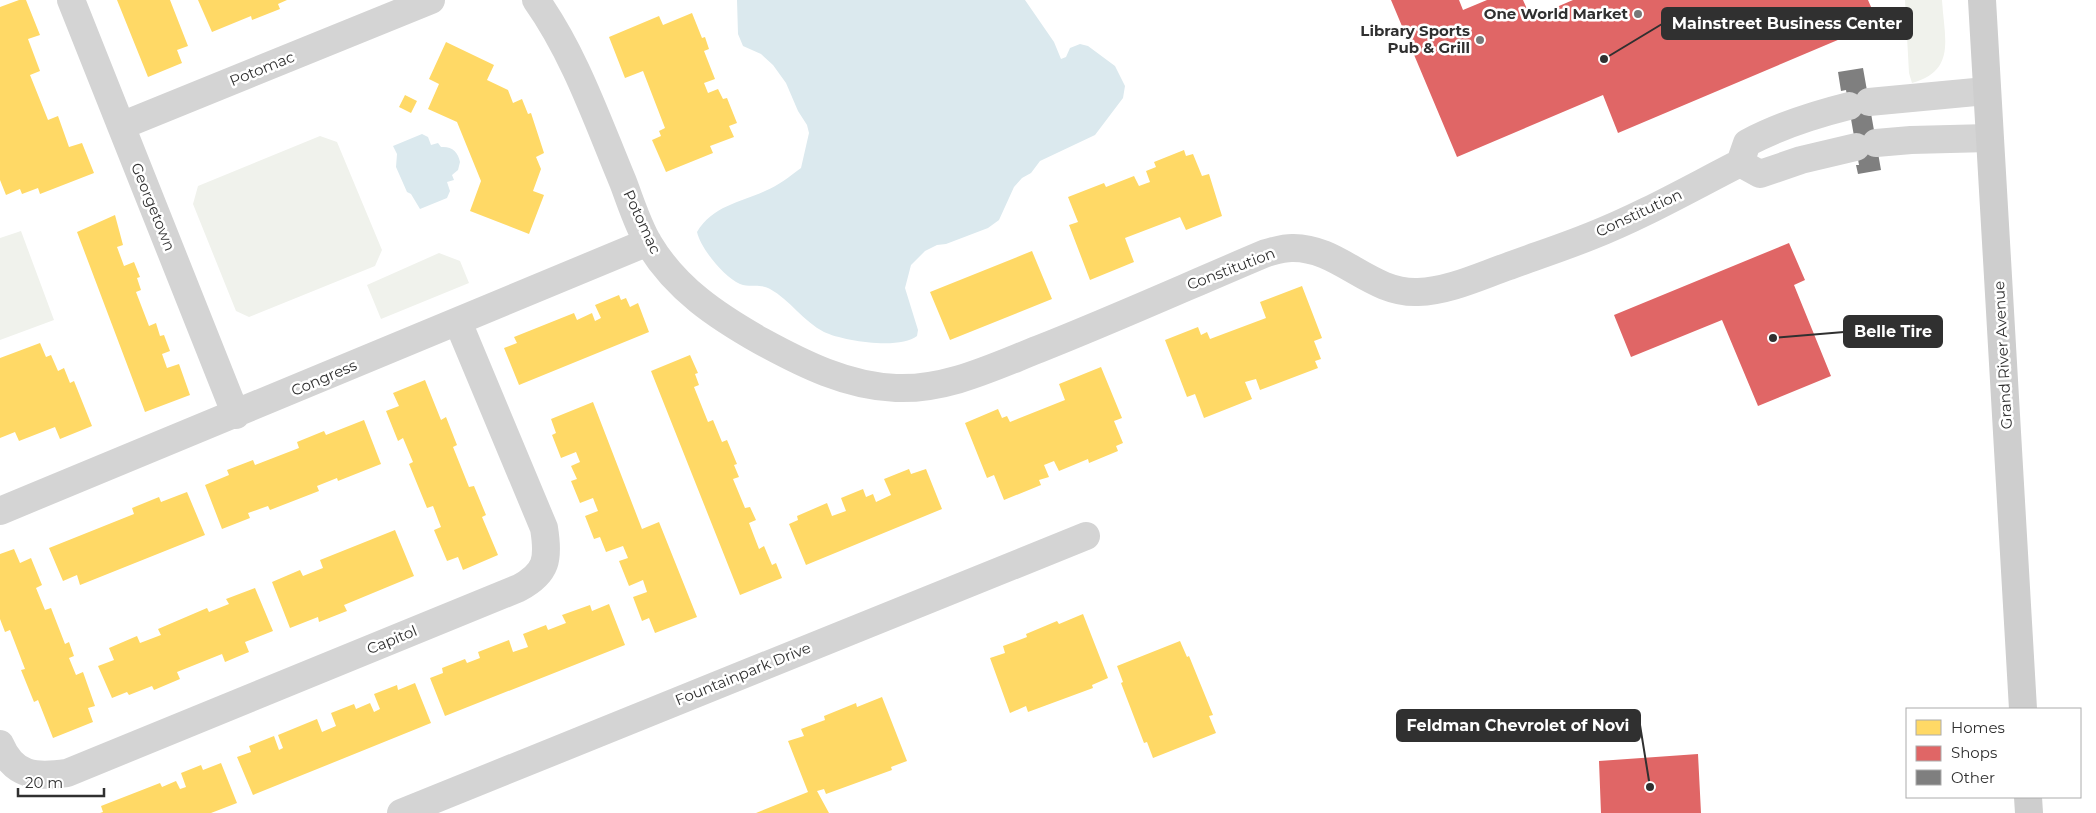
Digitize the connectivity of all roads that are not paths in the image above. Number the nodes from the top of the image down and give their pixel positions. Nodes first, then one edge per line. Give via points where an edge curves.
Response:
1 (71, 0) edge
2 (431, 0) edge
3 (536, 0) edge
4 (1982, 0) edge
5 (1986, 91) junction
6 (121, 126) junction
7 (1989, 138) junction
8 (1740, 163) junction
9 (648, 242) junction
10 (458, 322) junction
11 (916, 388) joint
12 (236, 415) junction
13 (0, 511) edge
14 (1086, 536) dead end
15 (2023, 708) edge
16 (0, 744) edge
17 (2028, 798) edge
18 (401, 813) edge
19 (2029, 813) edge

1 - 6 street, Georgetown
2 - 6 street, Potomac
3 - 9 street, Potomac via 572,62
4 - 5 main road, Grand River Avenue
5 - 7 main road, Grand River Avenue
5 - 8 street via 1859,104 1818,114 1769,131 1747,143
6 - 12 street, Georgetown
7 - 8 street via 1866,145 1801,160 1760,174
7 - 15 main road, Grand River Avenue
8 - 11 street, Constitution via 1592,236 1440,289 1396,290 1372,281 1326,254 1290,248 1266,253 960,380
9 - 10 street, Congress
9 - 11 street, Potomac via 679,284 706,308 784,354 825,373 864,384
10 - 12 street, Congress
10 - 16 street, Capitol via 544,528 547,548 536,579 67,773 42,777 27,774 4,754
12 - 13 street, Congress
14 - 18 street, Fountainpark Drive
17 - 19 main road

